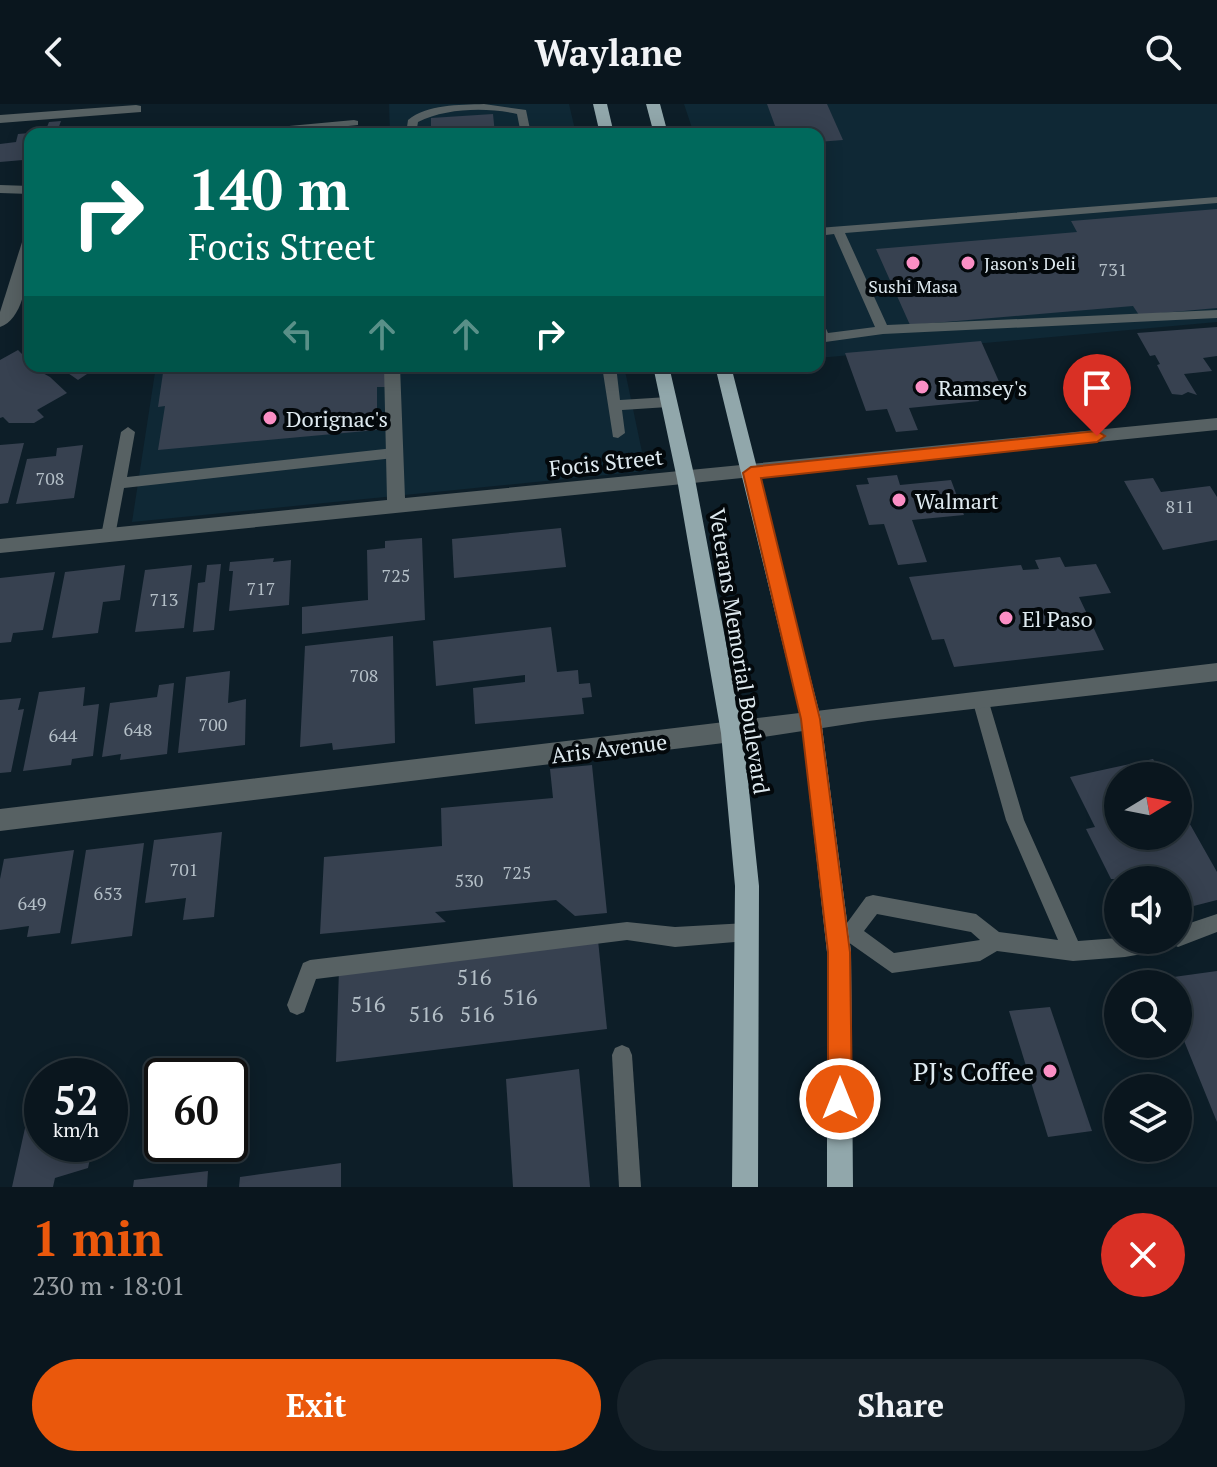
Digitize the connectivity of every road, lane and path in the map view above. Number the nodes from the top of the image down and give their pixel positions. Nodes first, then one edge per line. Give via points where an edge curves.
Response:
1 (600, 104) edge
2 (653, 104) edge
3 (136, 109) dead end
4 (0, 119) edge
5 (354, 123) dead end
6 (300, 128) edge
7 (412, 128) edge
8 (525, 128) edge
9 (605, 128) edge
10 (659, 128) edge
11 (0, 189) edge
12 (24, 190) edge
13 (1217, 200) edge
14 (838, 231) junction
15 (824, 232) edge
16 (24, 269) edge
17 (1217, 314) edge
18 (0, 322) edge
19 (883, 330) junction
20 (824, 339) edge
21 (392, 372) edge
22 (610, 372) edge
23 (662, 372) edge
24 (725, 372) edge
25 (668, 402) junction
26 (616, 405) junction
27 (1217, 424) edge
28 (128, 432) dead end
29 (618, 433) dead end
30 (394, 453) junction
31 (751, 473) junction
32 (686, 479) junction
33 (118, 483) junction
34 (396, 508) junction
35 (108, 536) junction
36 (0, 546) edge
37 (1217, 672) edge
38 (980, 699) junction
39 (811, 719) junction
40 (732, 733) junction
41 (0, 820) edge
42 (1217, 923) edge
43 (747, 932) junction
44 (1192, 932) edge
45 (844, 933) junction
46 (995, 941) junction
47 (1104, 949) edge
48 (1073, 951) junction
49 (297, 1005) dead end
50 (622, 1055) dead end
51 (630, 1187) edge
52 (745, 1187) edge
53 (840, 1187) edge

1 - 9 main road
2 - 10 main road
3 - 4 street
5 - 6 lane
7 - 8 lane via 413,120 427,111 505,105 522,112
11 - 12 street
13 - 14 lane
14 - 15 lane
14 - 19 lane
16 - 18 street via 10,311
17 - 19 lane
19 - 20 lane
21 - 30 street
22 - 26 lane
23 - 25 main road, Veterans Memorial Boulevard
24 - 31 main road, Veterans Memorial Boulevard
25 - 26 lane
25 - 32 main road, Veterans Memorial Boulevard
26 - 29 lane
27 - 31 street, Focis Street
28 - 33 lane
30 - 33 lane
30 - 34 street
31 - 32 street, Focis Street
31 - 39 main road, Veterans Memorial Boulevard
32 - 34 street, Focis Street
32 - 40 main road, Veterans Memorial Boulevard
33 - 35 lane
34 - 35 street, Focis Street
35 - 36 street, Focis Street
37 - 38 street, Aris Avenue
38 - 39 street, Aris Avenue
38 - 48 lane via 1015,820
39 - 40 street, Aris Avenue
39 - 45 main road, Veterans Memorial Boulevard
40 - 41 street, Aris Avenue
40 - 43 main road, Veterans Memorial Boulevard
42 - 44 lane
43 - 49 lane via 675,937 627,931 310,970
43 - 52 main road, Veterans Memorial Boulevard
45 - 46 lane via 892,963 980,951
45 - 46 lane via 873,904 976,923
45 - 53 main road, Veterans Memorial Boulevard
46 - 48 lane
47 - 48 lane
50 - 51 lane

